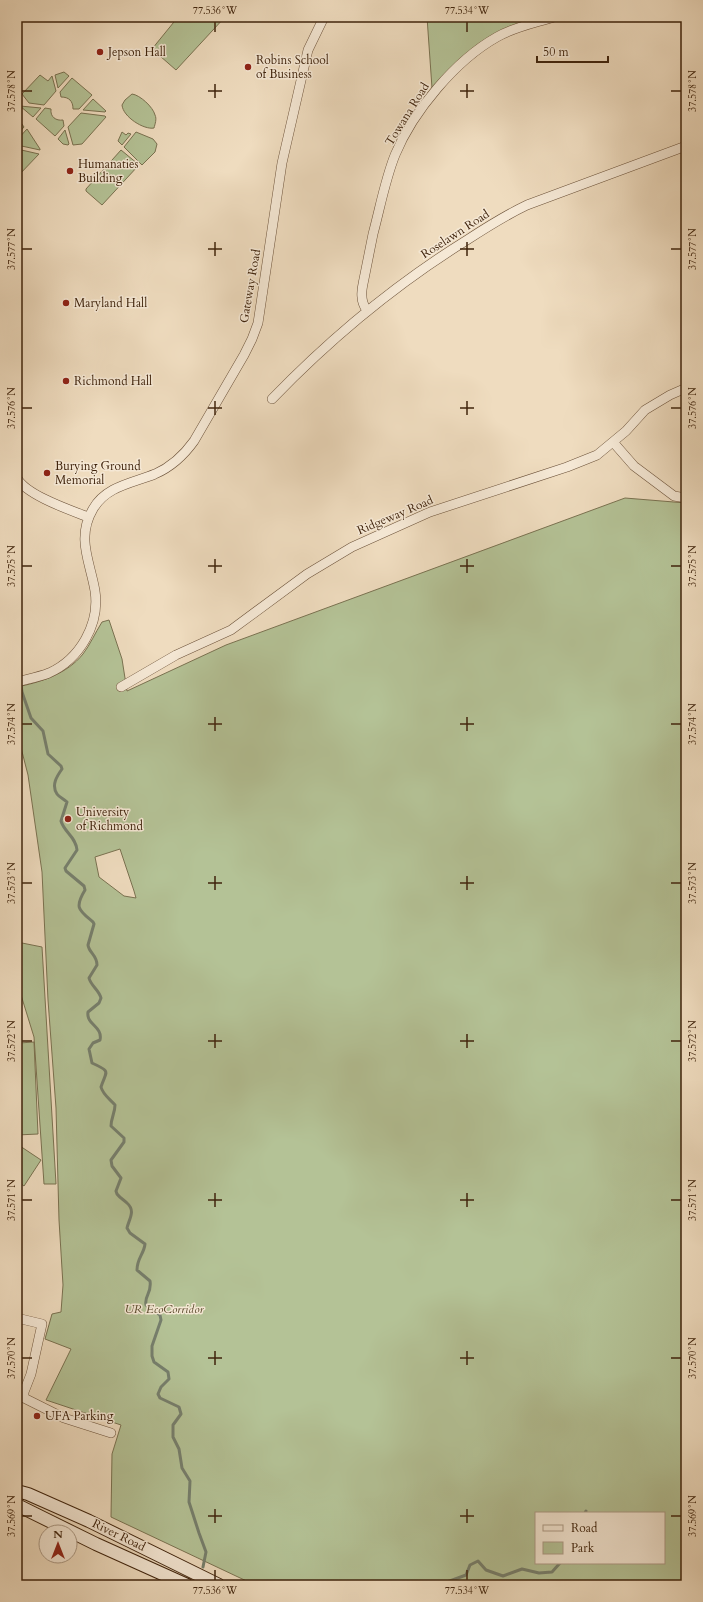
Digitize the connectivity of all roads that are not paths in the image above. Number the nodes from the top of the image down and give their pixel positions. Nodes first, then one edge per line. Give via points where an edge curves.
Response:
1 (324, 17) edge
2 (554, 17) edge
3 (686, 146) edge
4 (367, 311) junction
5 (686, 388) edge
6 (272, 399) dead end
7 (613, 442) junction
8 (17, 478) edge
9 (686, 498) edge
10 (88, 517) junction
11 (17, 682) edge
12 (121, 686) dead end
13 (17, 1318) edge
14 (110, 1433) dead end
15 (17, 1491) edge
16 (17, 1505) edge
17 (90, 1521) junction
18 (96, 1544) junction
19 (188, 1585) edge
20 (219, 1585) edge

1 - 10 street, Gateway Road via 308,50 288,133 261,309 252,339 187,450 164,469 108,492 97,502
2 - 4 street, Towana Road via 514,29 480,48 447,77 421,110 401,142 382,198 361,294
3 - 4 street, Roselawn Road via 505,215 440,256
4 - 6 street, Roselawn Road
5 - 7 street, Ridgeway Road via 645,410
7 - 9 street via 634,466 674,496
7 - 12 street, Ridgeway Road via 597,455 430,512 352,547 307,574 231,630 176,655
8 - 10 street via 30,492
10 - 11 street via 84,542 95,601 90,629 72,657 49,673
13 - 14 street via 42,1324 32,1374 24,1398 64,1418
15 - 17 main road, River Road
16 - 18 main road, River Road
17 - 18 main road via 98,1534
17 - 20 main road, River Road
18 - 19 main road, River Road

